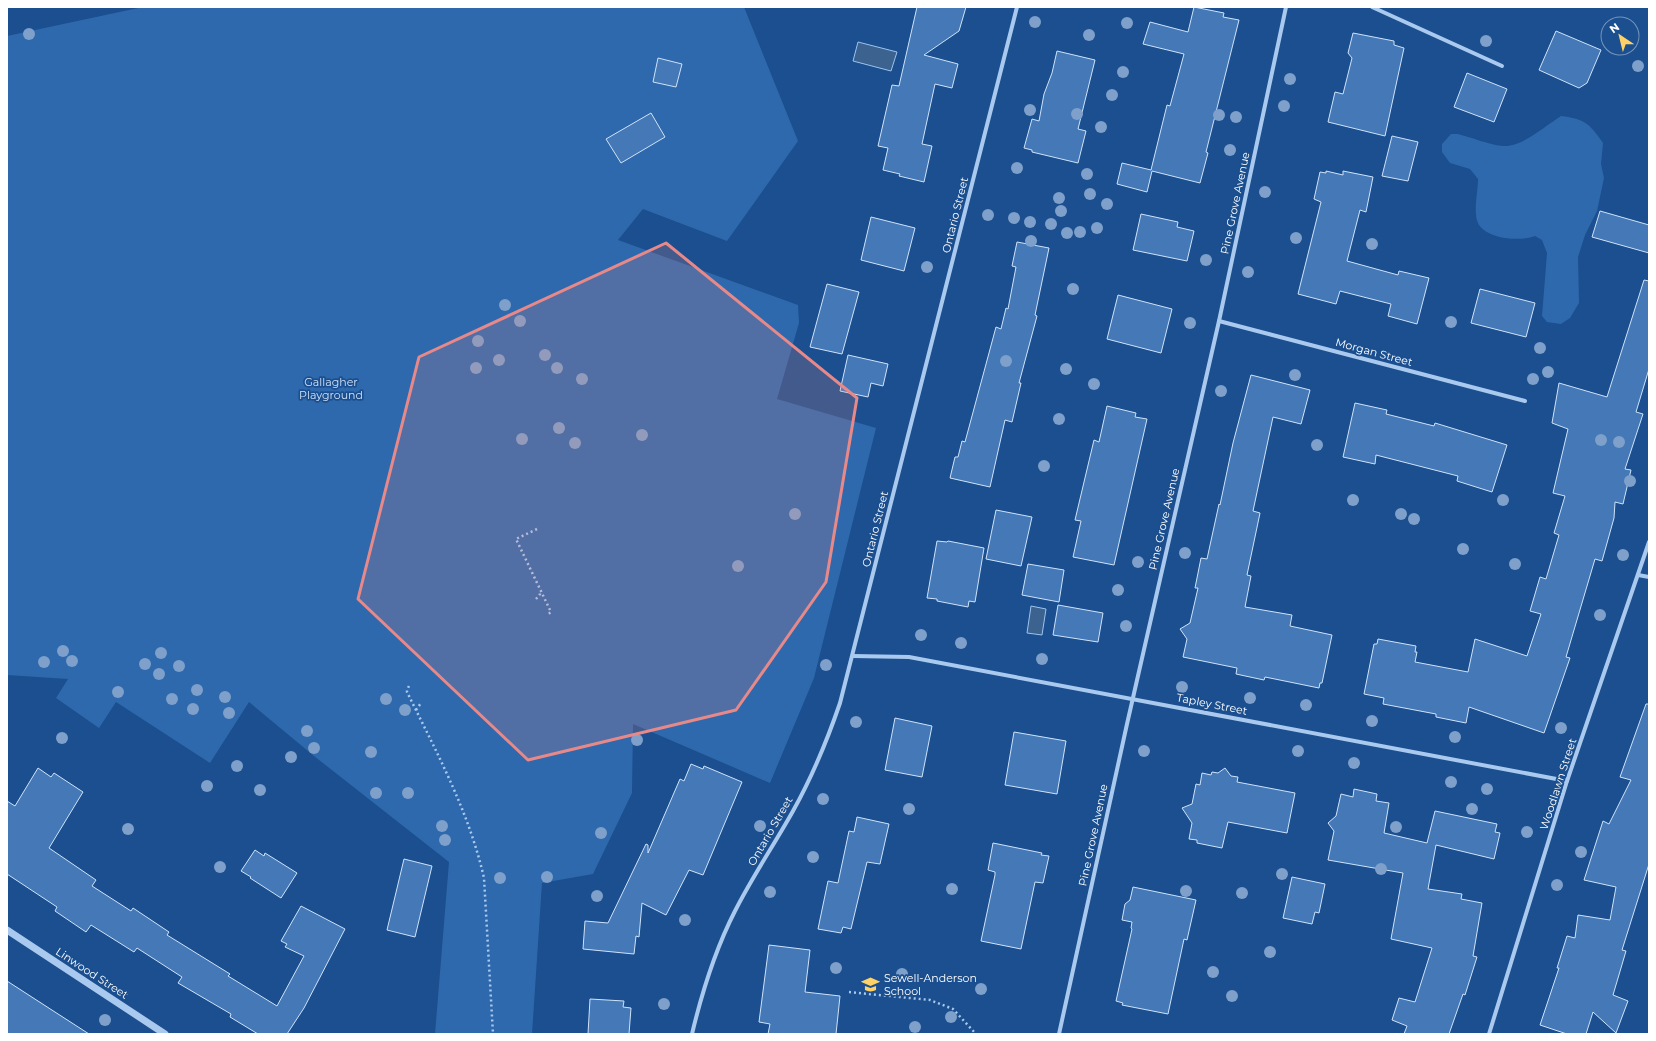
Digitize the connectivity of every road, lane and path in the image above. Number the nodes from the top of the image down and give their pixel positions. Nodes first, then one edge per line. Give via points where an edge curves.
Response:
1 (1017, 7) edge
2 (1286, 7) edge
3 (1372, 7) edge
4 (1502, 66) dead end
5 (1219, 321) junction
6 (1525, 401) dead end
7 (537, 529) dead end
8 (1649, 542) edge
9 (1638, 575) junction
10 (1649, 577) edge
11 (540, 589) junction
12 (536, 599) dead end
13 (547, 615) dead end
14 (853, 656) junction
15 (409, 686) dead end
16 (1133, 698) junction
17 (421, 703) dead end
18 (416, 710) junction
19 (1567, 781) junction
20 (7, 930) edge
21 (849, 992) dead end
22 (165, 1034) edge
23 (493, 1034) edge
24 (692, 1034) edge
25 (976, 1034) edge
26 (1059, 1034) edge
27 (1489, 1034) edge

1 - 14 street, Ontario Street
2 - 5 street, Pine Grove Avenue
3 - 4 street
5 - 6 street, Morgan Street
5 - 16 street, Pine Grove Avenue
7 - 11 path via 516,539
8 - 9 street, Woodlawn Street
9 - 10 street
9 - 19 street, Woodlawn Street
11 - 12 path
11 - 13 path via 551,612
14 - 16 street, Tapley Street via 909,656
14 - 24 street, Ontario Street via 840,703 820,758 794,810 724,934 705,986
15 - 18 path via 407,690
16 - 19 street, Tapley Street
16 - 26 street, Pine Grove Avenue
17 - 18 path
18 - 23 path via 459,798 480,858 485,885
19 - 27 street, Woodlawn Street
20 - 22 street, Linwood Street
21 - 25 path via 921,998 938,1002 953,1009

